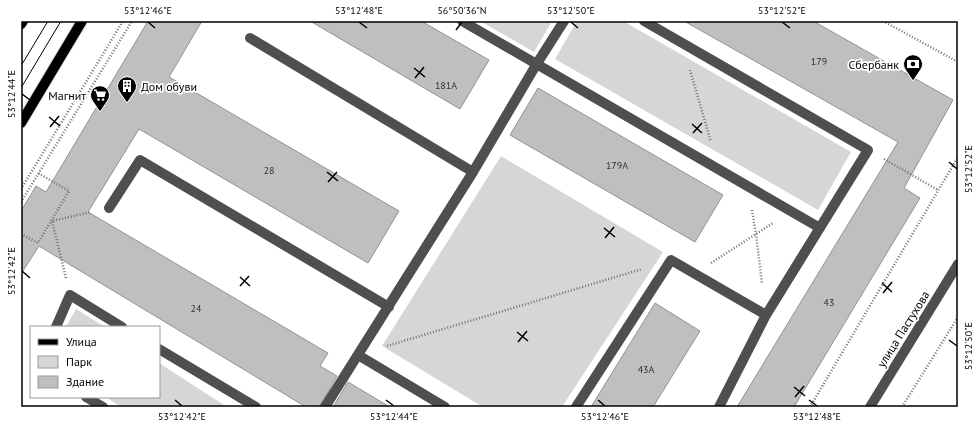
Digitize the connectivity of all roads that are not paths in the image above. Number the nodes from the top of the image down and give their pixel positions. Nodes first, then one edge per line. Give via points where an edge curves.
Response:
1 (23, 21) edge
2 (82, 21) edge
3 (462, 21) edge
4 (564, 21) edge
5 (644, 21) edge
6 (21, 24) edge
7 (250, 38) dead end
8 (536, 65) junction
9 (21, 123) edge
10 (473, 172) junction
11 (109, 208) road end
12 (820, 228) junction
13 (958, 264) edge
14 (389, 306) junction
15 (766, 315) junction
16 (56, 326) edge
17 (120, 326) edge
18 (160, 350) edge
19 (358, 355) junction
20 (88, 398) edge
21 (103, 407) edge
22 (256, 407) edge
23 (325, 407) edge
24 (445, 407) edge
25 (576, 407) edge
26 (719, 407) edge
27 (870, 407) edge

1 - 6 main road
2 - 9 main road
3 - 8 street
4 - 8 street
5 - 12 street via 868,150
7 - 10 street
8 - 10 street
8 - 12 street
10 - 14 street
11 - 14 street via 140,160
12 - 15 street
13 - 27 street, улица Пастухова
14 - 19 street
15 - 25 street via 671,260
15 - 26 street
16 - 17 street via 70,296
18 - 22 street
19 - 23 street
19 - 24 street
20 - 21 street

